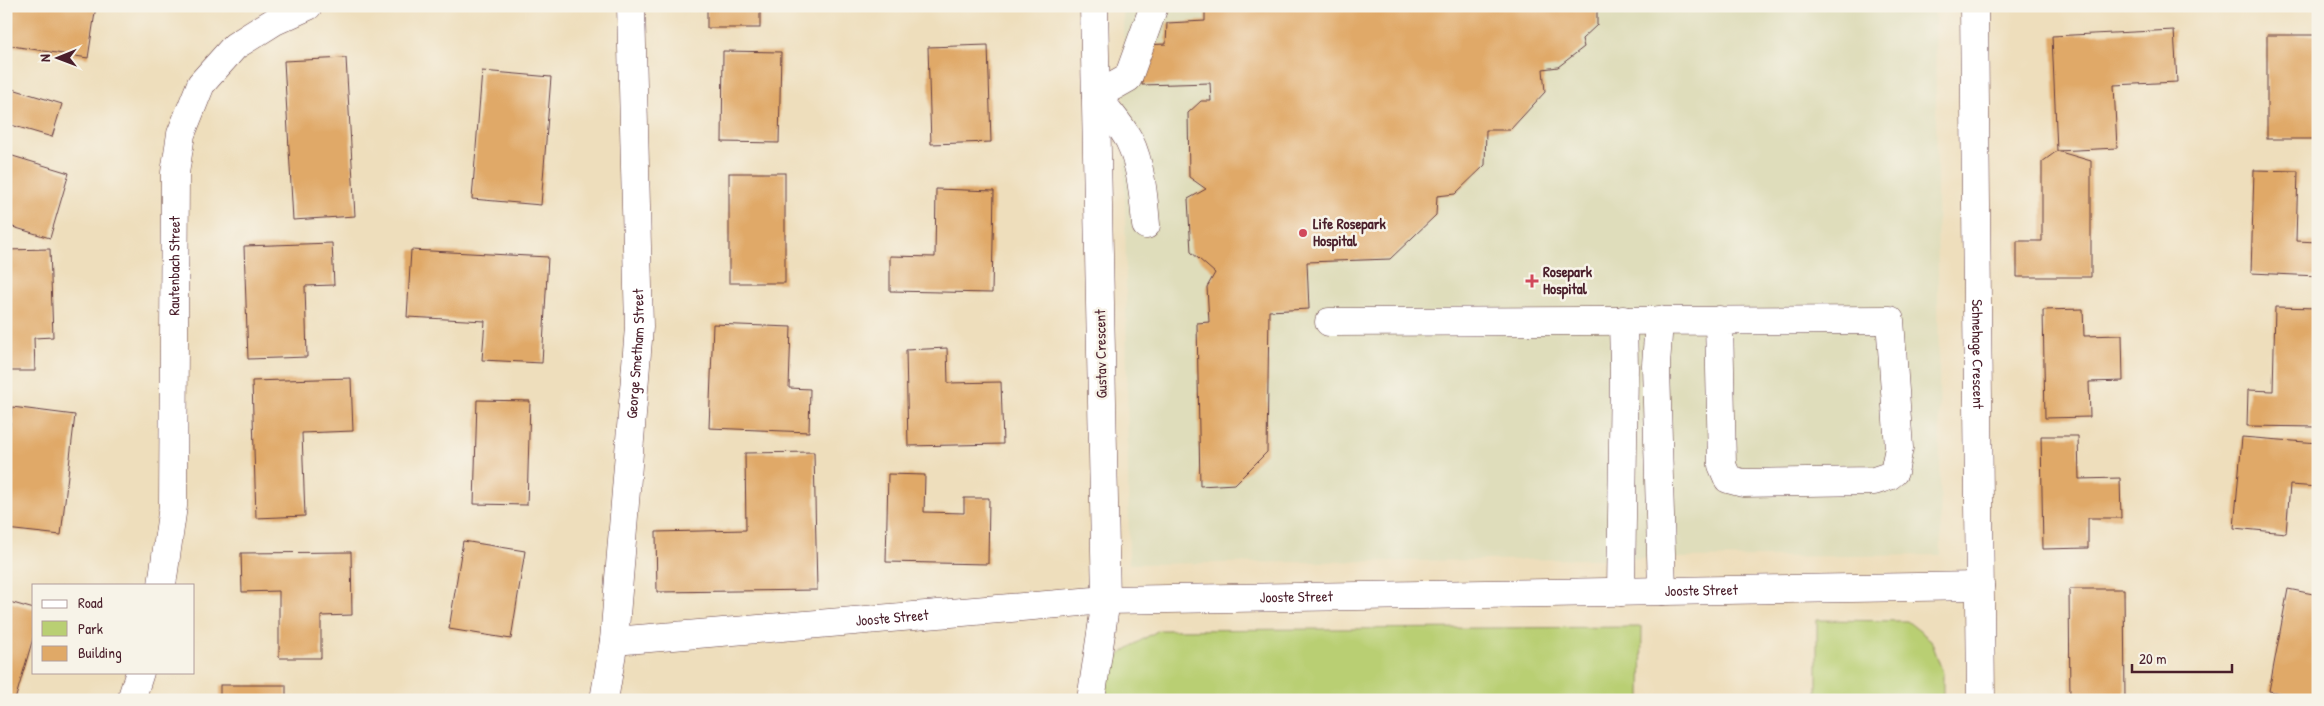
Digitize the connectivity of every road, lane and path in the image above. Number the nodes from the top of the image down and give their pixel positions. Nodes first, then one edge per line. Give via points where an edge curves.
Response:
1 (308, 6) edge
2 (631, 6) edge
3 (1094, 6) edge
4 (1154, 6) edge
5 (1974, 6) edge
6 (1096, 96) junction
7 (1146, 224) dead end
8 (1623, 320) junction
9 (1659, 320) junction
10 (1719, 320) junction
11 (1329, 322) dead end
12 (162, 584) edge
13 (1980, 586) junction
14 (1662, 591) junction
15 (1621, 592) junction
16 (1106, 600) junction
17 (614, 641) junction
18 (139, 674) edge
19 (132, 700) edge
20 (604, 700) edge
21 (1091, 700) edge
22 (1980, 700) edge

1 - 12 street, Rautenbach Street via 275,21 235,46 201,84 181,134 175,173 173,506
2 - 17 street, George Smetham Street via 640,327
3 - 6 street, Gustav Crescent
4 - 6 street via 1128,78
5 - 13 street, Schnehage Crescent
6 - 7 street via 1130,142 1144,191
6 - 16 street, Gustav Crescent
8 - 9 street
8 - 11 street
8 - 15 street
9 - 10 street
9 - 14 street via 1656,365
10 - 10 street via 1890,320 1899,448 1894,472 1874,481 1855,482 1743,483 1728,479 1722,465
13 - 14 street, Jooste Street
13 - 22 street, Schnehage Crescent
14 - 15 street, Jooste Street
15 - 16 street, Jooste Street
16 - 17 street, Jooste Street
16 - 21 street, Gustav Crescent
17 - 20 street, George Smetham Street
18 - 19 street

